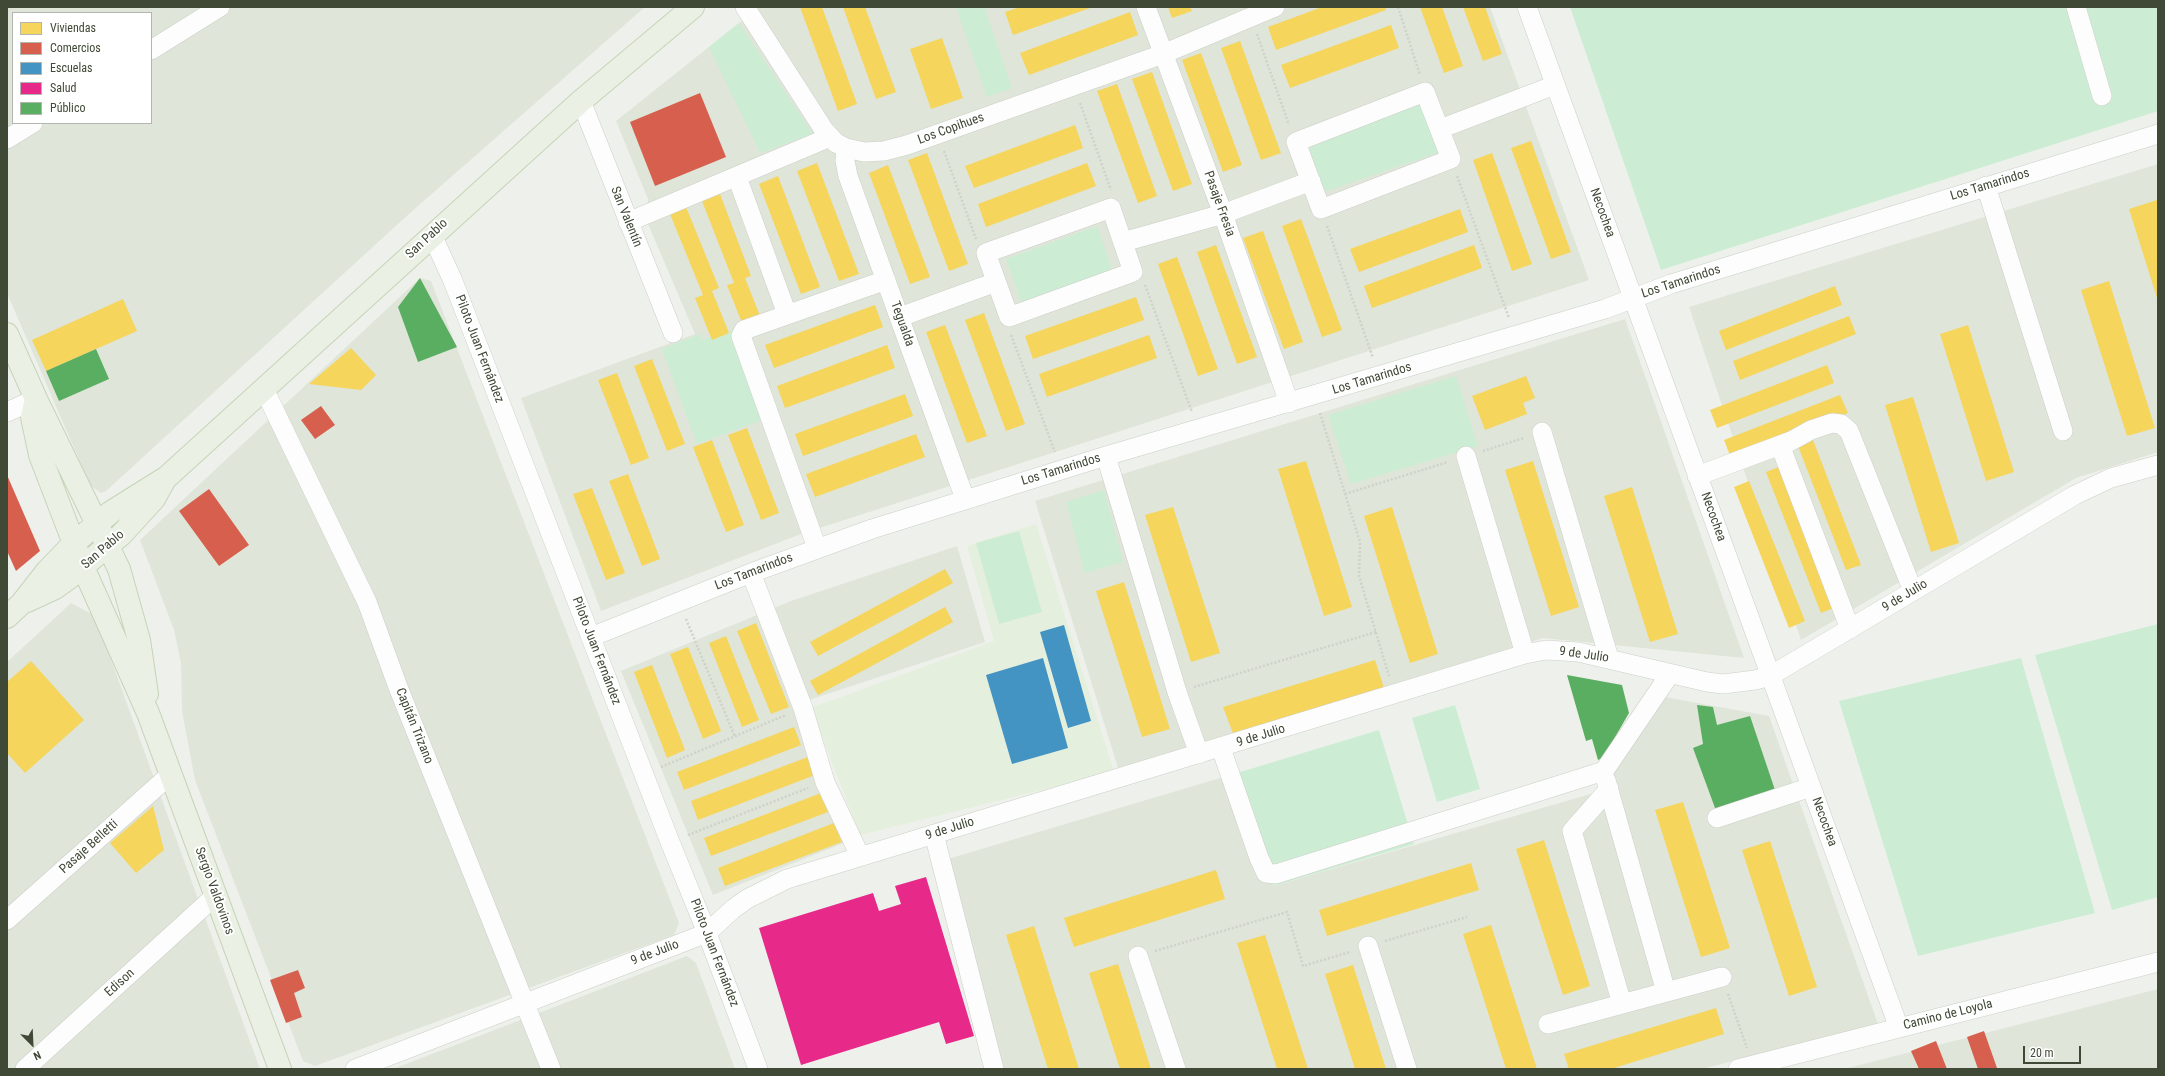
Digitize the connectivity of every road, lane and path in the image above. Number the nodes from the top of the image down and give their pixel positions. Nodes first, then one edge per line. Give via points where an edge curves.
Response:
1 (220, 7) edge
2 (693, 7) edge
3 (745, 7) edge
4 (1146, 7) edge
5 (1275, 7) edge
6 (1398, 7) edge
7 (1527, 7) edge
8 (2076, 7) edge
9 (1251, 19) junction
10 (152, 49) edge
11 (1163, 54) junction
12 (1074, 85) junction
13 (1555, 85) junction
14 (1426, 92) junction
15 (2102, 96) dead end
16 (581, 101) junction
17 (31, 124) edge
18 (1440, 129) junction
19 (937, 134) junction
20 (2158, 134) edge
21 (7, 139) edge
22 (1296, 142) junction
23 (838, 143) junction
24 (1451, 159) junction
25 (737, 177) junction
26 (1310, 181) junction
27 (1986, 186) junction
28 (1111, 208) junction
29 (1321, 209) junction
30 (1223, 214) junction
31 (628, 222) junction
32 (432, 235) junction
33 (1123, 242) junction
34 (986, 253) junction
35 (1133, 272) junction
36 (886, 280) junction
37 (996, 282) junction
38 (1633, 298) junction
39 (787, 314) junction
40 (900, 317) junction
41 (1009, 317) junction
42 (673, 333) dead end
43 (7, 334) edge
44 (1515, 336) junction
45 (1380, 376) junction
46 (264, 390) junction
47 (1315, 395) junction
48 (36, 399) junction
49 (1289, 403) junction
50 (7, 412) edge
51 (1198, 429) junction
52 (2063, 431) dead end
53 (1542, 432) joint
54 (1780, 445) junction
55 (1106, 456) junction
56 (1466, 456) junction
57 (2158, 465) edge
58 (1061, 470) junction
59 (1697, 476) junction
60 (166, 477) junction
61 (1345, 494) junction
62 (965, 499) junction
63 (98, 523) junction
64 (74, 543) junction
65 (109, 546) junction
66 (817, 548) junction
67 (83, 567) junction
68 (751, 573) junction
69 (1913, 591) junction
70 (678, 602) junction
71 (15, 610) edge
72 (1850, 629) junction
73 (1376, 632) junction
74 (591, 637) junction
75 (1524, 654) junction
76 (1609, 658) junction
77 (1670, 674) junction
78 (1770, 676) junction
79 (1177, 692) junction
80 (1394, 694) junction
81 (803, 708) junction
82 (148, 713) junction
83 (735, 737) junction
84 (1221, 748) junction
85 (1198, 754) junction
86 (171, 774) junction
87 (644, 774) junction
88 (1606, 780) junction
89 (825, 782) junction
90 (1811, 787) junction
91 (1717, 818) dead end
92 (934, 834) junction
93 (670, 842) junction
94 (860, 856) junction
95 (215, 896) junction
96 (1467, 917) dead end
97 (7, 920) edge
98 (707, 933) junction
99 (1368, 946) junction
100 (1138, 956) joint
101 (2158, 962) edge
102 (1722, 977) joint
103 (1666, 992) junction
104 (525, 1003) junction
105 (1622, 1004) junction
106 (1548, 1024) dead end
107 (1899, 1028) junction
108 (1745, 1067) edge
109 (25, 1069) edge
110 (280, 1069) edge
111 (355, 1069) edge
112 (551, 1069) edge
113 (758, 1069) edge
114 (994, 1069) edge
115 (1176, 1069) edge
116 (1407, 1069) edge

1 - 10 street
2 - 16 main road, San Pablo
3 - 23 street via 824,130
4 - 11 street, Pasaje Fresia
5 - 9 street, Los Copihues
6 - 14 path
7 - 13 street, Necochea
8 - 15 street
9 - 11 street, Los Copihues
9 - 22 path
11 - 12 street, Los Copihues
11 - 30 street, Pasaje Fresia
12 - 19 street, Los Copihues
12 - 28 path via 1114,198
13 - 18 street
13 - 38 street, Necochea
14 - 18 street
14 - 22 street
16 - 31 street, San Valentín
16 - 32 main road, San Pablo
17 - 21 street
18 - 24 street
19 - 23 street, Los Copihues via 884,151 864,152
19 - 34 path via 980,249
20 - 27 street, Los Tamarindos
22 - 26 street
23 - 25 street
23 - 36 street, Tegualda
24 - 29 street
24 - 44 path
25 - 31 street
25 - 39 street
26 - 29 street
26 - 30 street
27 - 38 street, Los Tamarindos
27 - 52 street
28 - 33 street
28 - 34 street
29 - 45 path
30 - 33 street
30 - 49 street, Pasaje Fresia
31 - 42 street, San Valentín
32 - 46 main road, San Pablo
32 - 74 street, Piloto Juan Fernández via 453,281
33 - 35 street
34 - 37 street
35 - 41 street
35 - 51 path via 1141,275
36 - 39 street
36 - 40 street, Tegualda
37 - 40 street
37 - 41 street
38 - 44 street, Los Tamarindos
38 - 59 street, Necochea
39 - 66 street via 744,330 741,336
40 - 62 street, Tegualda
41 - 58 path via 1006,322
43 - 48 main road, Sergio Valdovinos
44 - 45 street, Los Tamarindos
45 - 47 street, Los Tamarindos
46 - 60 main road, San Pablo
46 - 104 street, Capitán Trizano via 358,581
47 - 49 street, Los Tamarindos
47 - 61 path
48 - 50 street
48 - 63 main road, Sergio Valdovinos
48 - 64 main road, Sergio Valdovinos via 32,417 36,442
49 - 51 street, Los Tamarindos
51 - 55 street, Los Tamarindos
53 - 56 path
53 - 76 street
54 - 59 street
54 - 69 street via 1832,423 1841,424 1849,431
54 - 72 street
55 - 58 street, Los Tamarindos
55 - 79 street
56 - 61 path
56 - 75 street
57 - 69 street, 9 de Julio via 2094,485
58 - 62 street, Los Tamarindos
59 - 78 street, Necochea
60 - 63 main road, San Pablo
60 - 65 main road, San Pablo via 154,499 139,518
61 - 73 path via 1360,542 1359,576
62 - 66 street, Los Tamarindos
63 - 64 main road, San Pablo
63 - 65 main road, Sergio Valdovinos
64 - 67 main road, Sergio Valdovinos
64 - 71 main road, San Pablo
65 - 67 main road, San Pablo
65 - 82 main road, Sergio Valdovinos via 134,616 143,664
66 - 68 street, Los Tamarindos
67 - 71 main road, San Pablo via 55,588
67 - 82 main road, Sergio Valdovinos
68 - 70 street, Los Tamarindos
68 - 81 street
69 - 72 street, 9 de Julio
70 - 74 street, Los Tamarindos
70 - 83 path
72 - 78 street, 9 de Julio
73 - 79 path
73 - 80 path
74 - 87 street, Piloto Juan Fernández
75 - 76 street, 9 de Julio via 1558,650
75 - 80 street, 9 de Julio
76 - 77 street, 9 de Julio
77 - 78 street, 9 de Julio via 1723,684
77 - 88 street
78 - 90 street, Necochea
79 - 85 street
80 - 84 street, 9 de Julio
81 - 83 path
81 - 89 street
82 - 86 main road, Sergio Valdovinos
83 - 87 path
84 - 85 street, 9 de Julio
84 - 88 street via 1259,858 1266,873 1276,874
85 - 92 street, 9 de Julio
86 - 95 main road, Sergio Valdovinos
86 - 97 street, Pasaje Belletti
87 - 93 street, Piloto Juan Fernández
88 - 103 street
88 - 105 street via 1572,831
89 - 93 path
89 - 94 street
90 - 91 street
90 - 107 street, Necochea
92 - 94 street, 9 de Julio
92 - 114 street
93 - 98 street, Piloto Juan Fernández
94 - 98 street, 9 de Julio via 788,879 764,890 733,909
95 - 109 street, Edison
95 - 110 main road, Sergio Valdovinos
96 - 99 path
98 - 104 street, 9 de Julio
98 - 113 street, Piloto Juan Fernández
99 - 100 path via 1303,966 1287,912
99 - 116 street
100 - 115 street
101 - 107 street, Camino de Loyola
102 - 103 street
102 - 108 path
103 - 105 street
104 - 111 street, 9 de Julio
104 - 112 street, Capitán Trizano
105 - 106 street
107 - 108 street, Camino de Loyola

